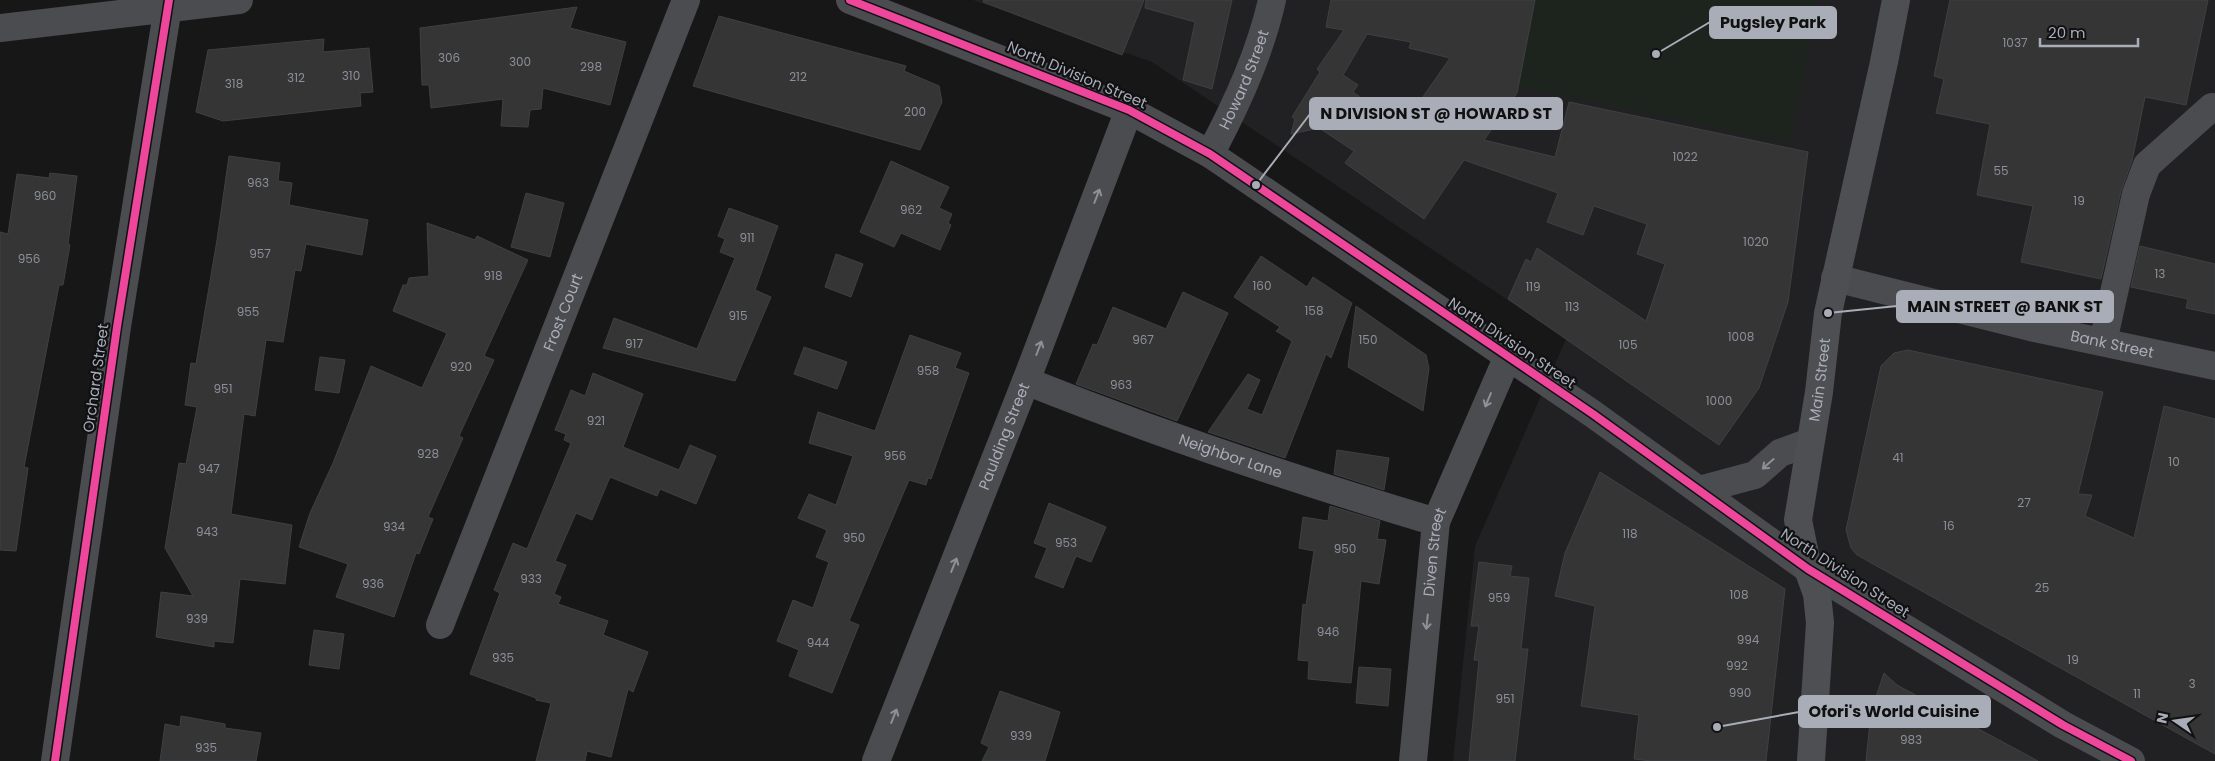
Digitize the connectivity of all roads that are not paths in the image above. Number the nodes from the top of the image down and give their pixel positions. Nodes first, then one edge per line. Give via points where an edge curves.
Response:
1 (239, 0) edge
2 (686, 0) edge
3 (850, 0) edge
4 (1272, 0) edge
5 (1896, 0) edge
6 (168, 4) edge
7 (0, 28) edge
8 (2214, 102) edge
9 (1129, 110) junction
10 (1210, 154) junction
11 (1835, 278) junction
12 (2104, 342) junction
13 (1508, 356) junction
14 (2215, 366) edge
15 (1026, 382) junction
16 (1810, 442) junction
17 (1699, 490) junction
18 (1436, 522) junction
19 (1808, 569) junction
20 (440, 625) dead end
21 (55, 761) edge
22 (876, 761) edge
23 (1413, 761) edge
24 (1811, 761) edge
25 (2131, 761) edge

1 - 6 street
2 - 20 street, Frost Court
3 - 9 street, North Division Street
4 - 10 street, Howard Street via 1236,104
5 - 11 main road, Main Street
6 - 7 street
6 - 21 street, Orchard Street via 117,327
8 - 12 street via 2147,165 2136,194
9 - 10 street, North Division Street
15 -> 9 street, Paulding Street
10 - 13 street, North Division Street
11 - 12 street, Bank Street via 2030,327
11 - 16 main road, Main Street
12 - 14 street, Bank Street
13 - 17 street, North Division Street
13 -> 18 street, Diven Street
15 - 18 street, Neighbor Lane via 1120,419 1303,482
22 -> 15 street, Paulding Street
16 -> 17 street via 1780,453 1755,475
16 - 19 main road, Main Street via 1798,520
17 - 19 street, North Division Street
18 -> 23 street, Diven Street
19 - 24 main road, Main Street via 1817,594 1820,622
19 - 25 street, North Division Street via 2063,725

